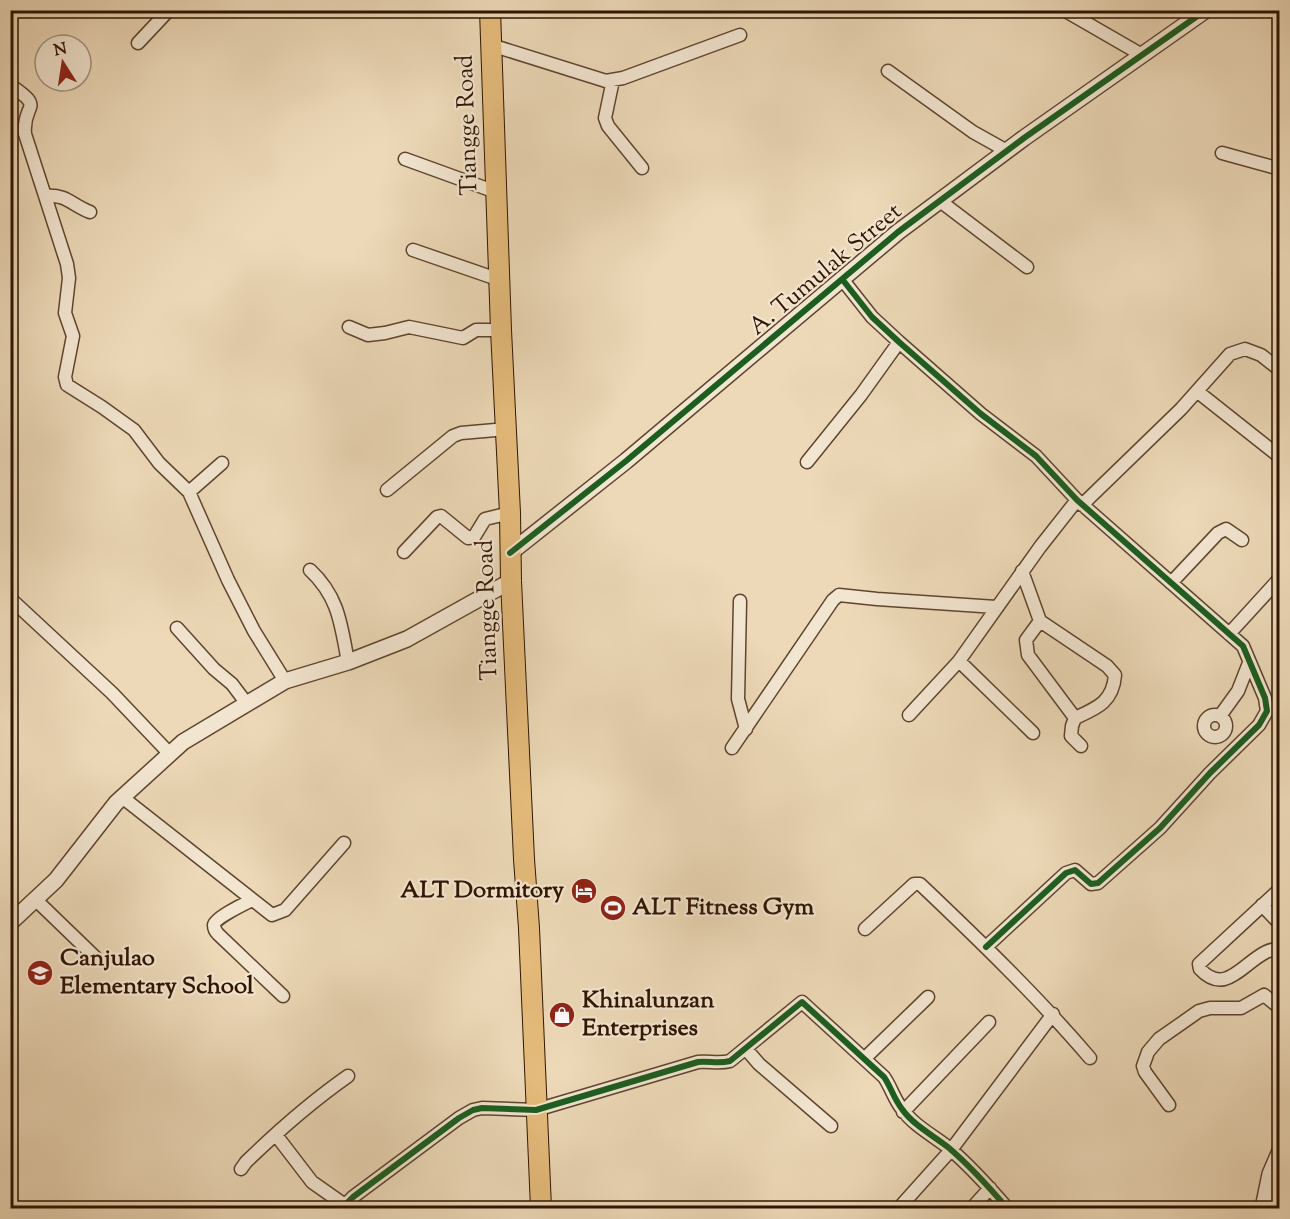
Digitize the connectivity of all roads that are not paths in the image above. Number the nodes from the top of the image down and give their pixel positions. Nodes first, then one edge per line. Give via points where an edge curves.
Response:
1 (169, 10) edge
2 (490, 10) edge
3 (1064, 10) edge
4 (1206, 10) edge
5 (740, 35) dead end
6 (138, 43) dead end
7 (490, 45) junction
8 (1142, 55) junction
9 (888, 71) dead end
10 (612, 80) junction
11 (10, 85) edge
12 (1007, 151) junction
13 (1222, 153) dead end
14 (405, 159) dead end
15 (642, 168) dead end
16 (1280, 169) edge
17 (496, 192) junction
18 (46, 196) junction
19 (940, 201) junction
20 (90, 212) dead end
21 (413, 250) dead end
22 (1027, 267) dead end
23 (842, 279) junction
24 (500, 280) junction
25 (349, 327) dead end
26 (501, 330) junction
27 (899, 342) junction
28 (1280, 370) edge
29 (1198, 392) junction
30 (507, 429) junction
31 (1280, 457) edge
32 (807, 462) dead end
33 (222, 463) dead end
34 (387, 490) dead end
35 (189, 492) junction
36 (1079, 502) junction
37 (510, 513) junction
38 (1242, 540) dead end
39 (404, 552) dead end
40 (510, 554) junction
41 (310, 570) dead end
42 (1022, 571) junction
43 (1280, 578) edge
44 (511, 581) junction
45 (1171, 583) junction
46 (740, 601) dead end
47 (14, 602) dead end
48 (996, 607) junction
49 (1040, 621) junction
50 (177, 628) dead end
51 (1229, 634) junction
52 (959, 661) junction
53 (348, 662) junction
54 (1249, 663) junction
55 (285, 681) junction
56 (247, 704) junction
57 (909, 715) dead end
58 (1220, 716) dead end
59 (1075, 718) junction
60 (746, 729) junction
61 (1033, 734) dead end
62 (1081, 746) dead end
63 (732, 748) dead end
64 (170, 753) junction
65 (122, 797) junction
66 (344, 843) dead end
67 (1280, 889) edge
68 (36, 900) junction
69 (252, 900) junction
70 (1262, 905) junction
71 (10, 923) edge
72 (1280, 924) edge
73 (865, 929) dead end
74 (986, 946) junction
75 (1280, 948) edge
76 (95, 957) dead end
77 (283, 996) dead end
78 (928, 998) dead end
79 (1280, 1008) edge
80 (1053, 1014) junction
81 (989, 1022) dead end
82 (746, 1049) junction
83 (865, 1058) junction
84 (1090, 1058) dead end
85 (348, 1076) dead end
86 (1169, 1105) dead end
87 (536, 1110) junction
88 (903, 1112) junction
89 (831, 1126) dead end
90 (276, 1135) junction
91 (951, 1150) junction
92 (1280, 1152) edge
93 (241, 1169) dead end
94 (990, 1188) junction
95 (345, 1207) edge
96 (541, 1209) edge
97 (899, 1209) edge
98 (972, 1209) edge
99 (1007, 1209) edge
100 (1263, 1209) edge

1 - 6 street
2 - 7 main road, Tiangge Road
3 - 8 street
4 - 8 street, A. Tumulak Street
5 - 10 street
7 - 10 street
7 - 17 main road, Tiangge Road
8 - 12 street, A. Tumulak Street
9 - 12 street via 973,132
10 - 15 street via 605,118
11 - 18 street via 31,103 24,123 25,134
12 - 19 street, A. Tumulak Street
13 - 16 street
14 - 17 street
17 - 24 main road, Tiangge Road
18 - 20 street via 65,197
18 - 35 street via 69,278 65,313 72,350 65,376 67,385 134,430 159,463
19 - 22 street
19 - 23 street, A. Tumulak Street
21 - 24 street
23 - 27 street via 872,317
23 - 40 street, A. Tumulak Street
24 - 26 main road, Tiangge Road
25 - 26 street via 368,335 409,327 463,338 476,330
26 - 30 main road, Tiangge Road
27 - 32 street
27 - 36 street via 1036,456
28 - 29 street via 1261,355 1238,350 1230,354
29 - 31 street
29 - 36 street
30 - 34 street via 453,436
30 - 37 main road, Tiangge Road
33 - 35 street
35 - 55 street via 228,580
36 - 42 street
36 - 45 street
37 - 39 street via 485,519 474,537 468,538 441,516 437,517
37 - 40 main road, Tiangge Road
38 - 45 street via 1226,529 1218,533
40 - 44 main road, Tiangge Road
41 - 53 street via 339,612
42 - 48 street
42 - 49 street
43 - 51 street
44 - 53 street via 407,639
44 - 87 main road, Tiangge Road
45 - 51 street
46 - 60 street via 738,699
47 - 64 street
48 - 52 street
48 - 60 street via 839,595
49 - 59 street via 1026,640 1028,655
49 - 59 street via 1115,675 1114,688 1101,706
50 - 56 street
51 - 54 street via 1243,646
52 - 57 street
52 - 61 street
53 - 55 street
54 - 58 street via 1238,691
54 - 74 street via 1265,698 1267,711 1259,725 1160,828 1098,883 1091,884 1075,870 1066,873
55 - 56 street
56 - 64 street
59 - 62 street via 1071,736
60 - 63 street
64 - 65 street
65 - 68 street
65 - 69 street
66 - 69 street via 285,910 272,915
67 - 70 street
68 - 71 street
68 - 76 street
69 - 77 street via 219,919 214,928
70 - 72 street
70 - 75 street via 1199,964 1200,969 1207,978 1219,981 1265,952
73 - 74 street via 914,884 920,884
74 - 80 street
78 - 83 street
79 - 86 street via 1264,995 1241,1008 1203,1009 1159,1039 1143,1066
80 - 84 street
80 - 91 street
81 - 88 street
82 - 83 street via 802,1002
82 - 87 street via 720,1064 698,1062
82 - 89 street
83 - 88 street via 885,1077
85 - 90 street
87 - 95 street via 473,1110 353,1197
87 - 96 main road, Tiangge Road
88 - 91 street
90 - 93 street
90 - 95 street via 312,1182
91 - 94 street
91 - 97 street
92 - 100 street via 1270,1174
94 - 98 street
94 - 99 street

